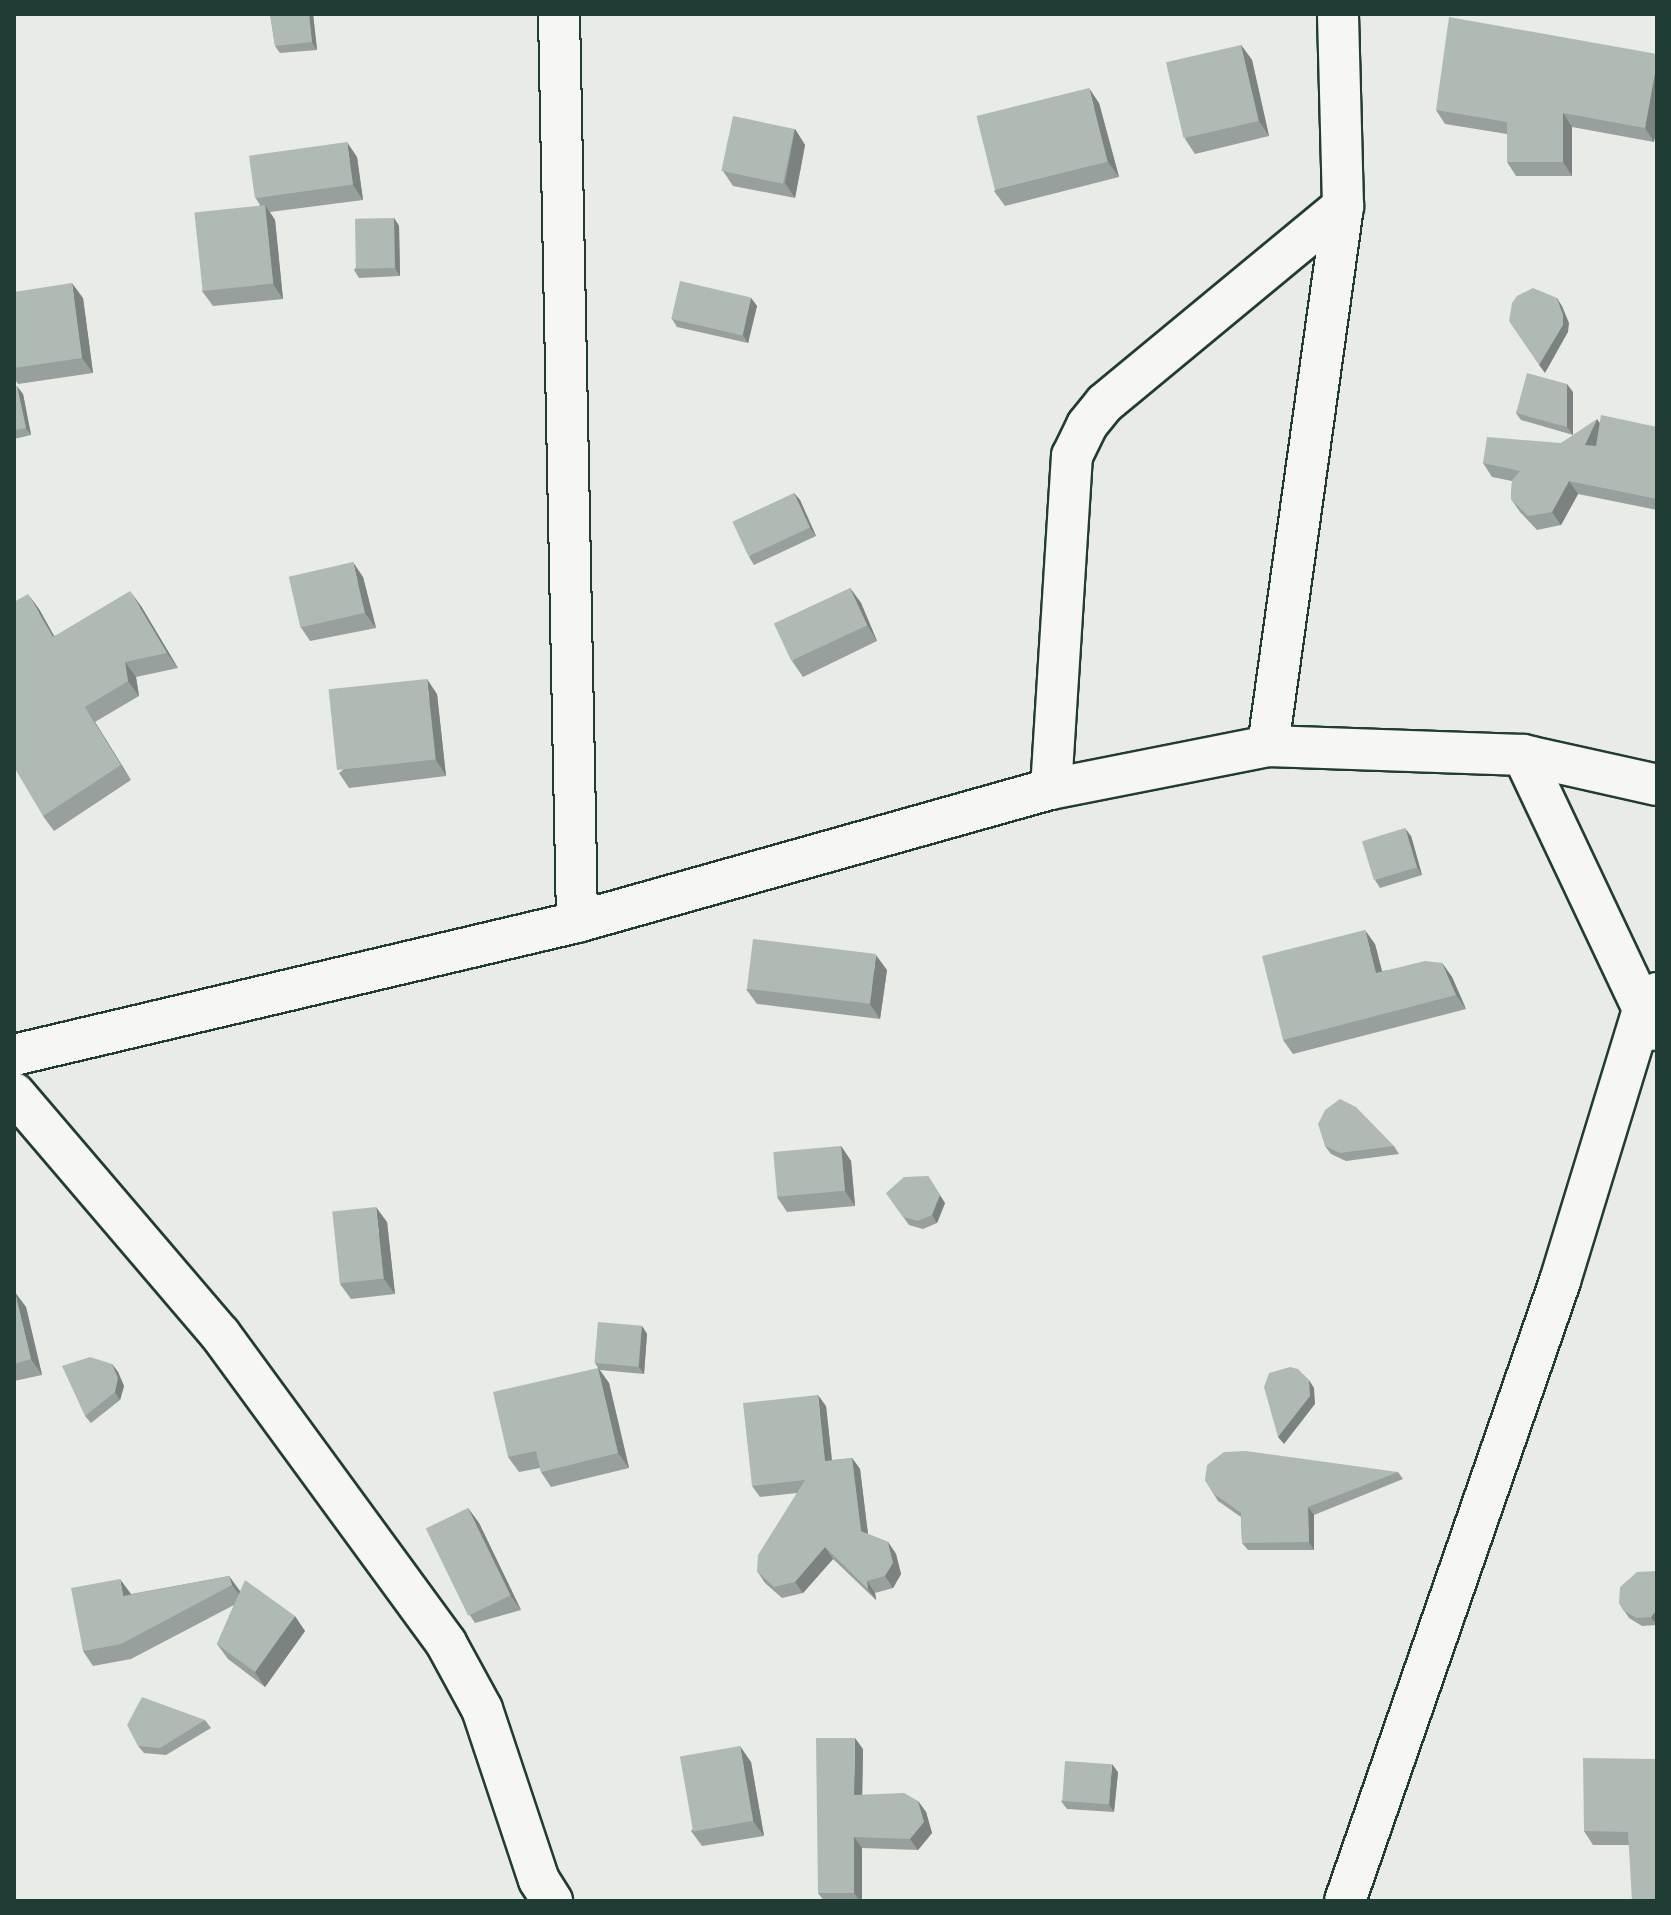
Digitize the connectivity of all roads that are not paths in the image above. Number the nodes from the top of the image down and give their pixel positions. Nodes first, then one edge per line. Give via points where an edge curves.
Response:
1 (559, 14) edge
2 (1338, 14) edge
3 (1343, 206) junction
4 (1268, 746) junction
5 (1523, 755) junction
6 (1657, 785) edge
7 (1051, 789) junction
8 (577, 922) junction
9 (1653, 1013) edge
10 (14, 1055) edge
11 (14, 1093) edge
12 (552, 1901) edge
13 (1345, 1901) edge

1 - 8 street
2 - 3 street
3 - 4 street
3 - 7 street via 1105,403 1087,425 1072,456
4 - 5 street
4 - 7 street
5 - 6 street
5 - 9 street
7 - 8 street
8 - 10 street
9 - 13 street
11 - 12 street via 220,1334 446,1643 482,1709 539,1880

